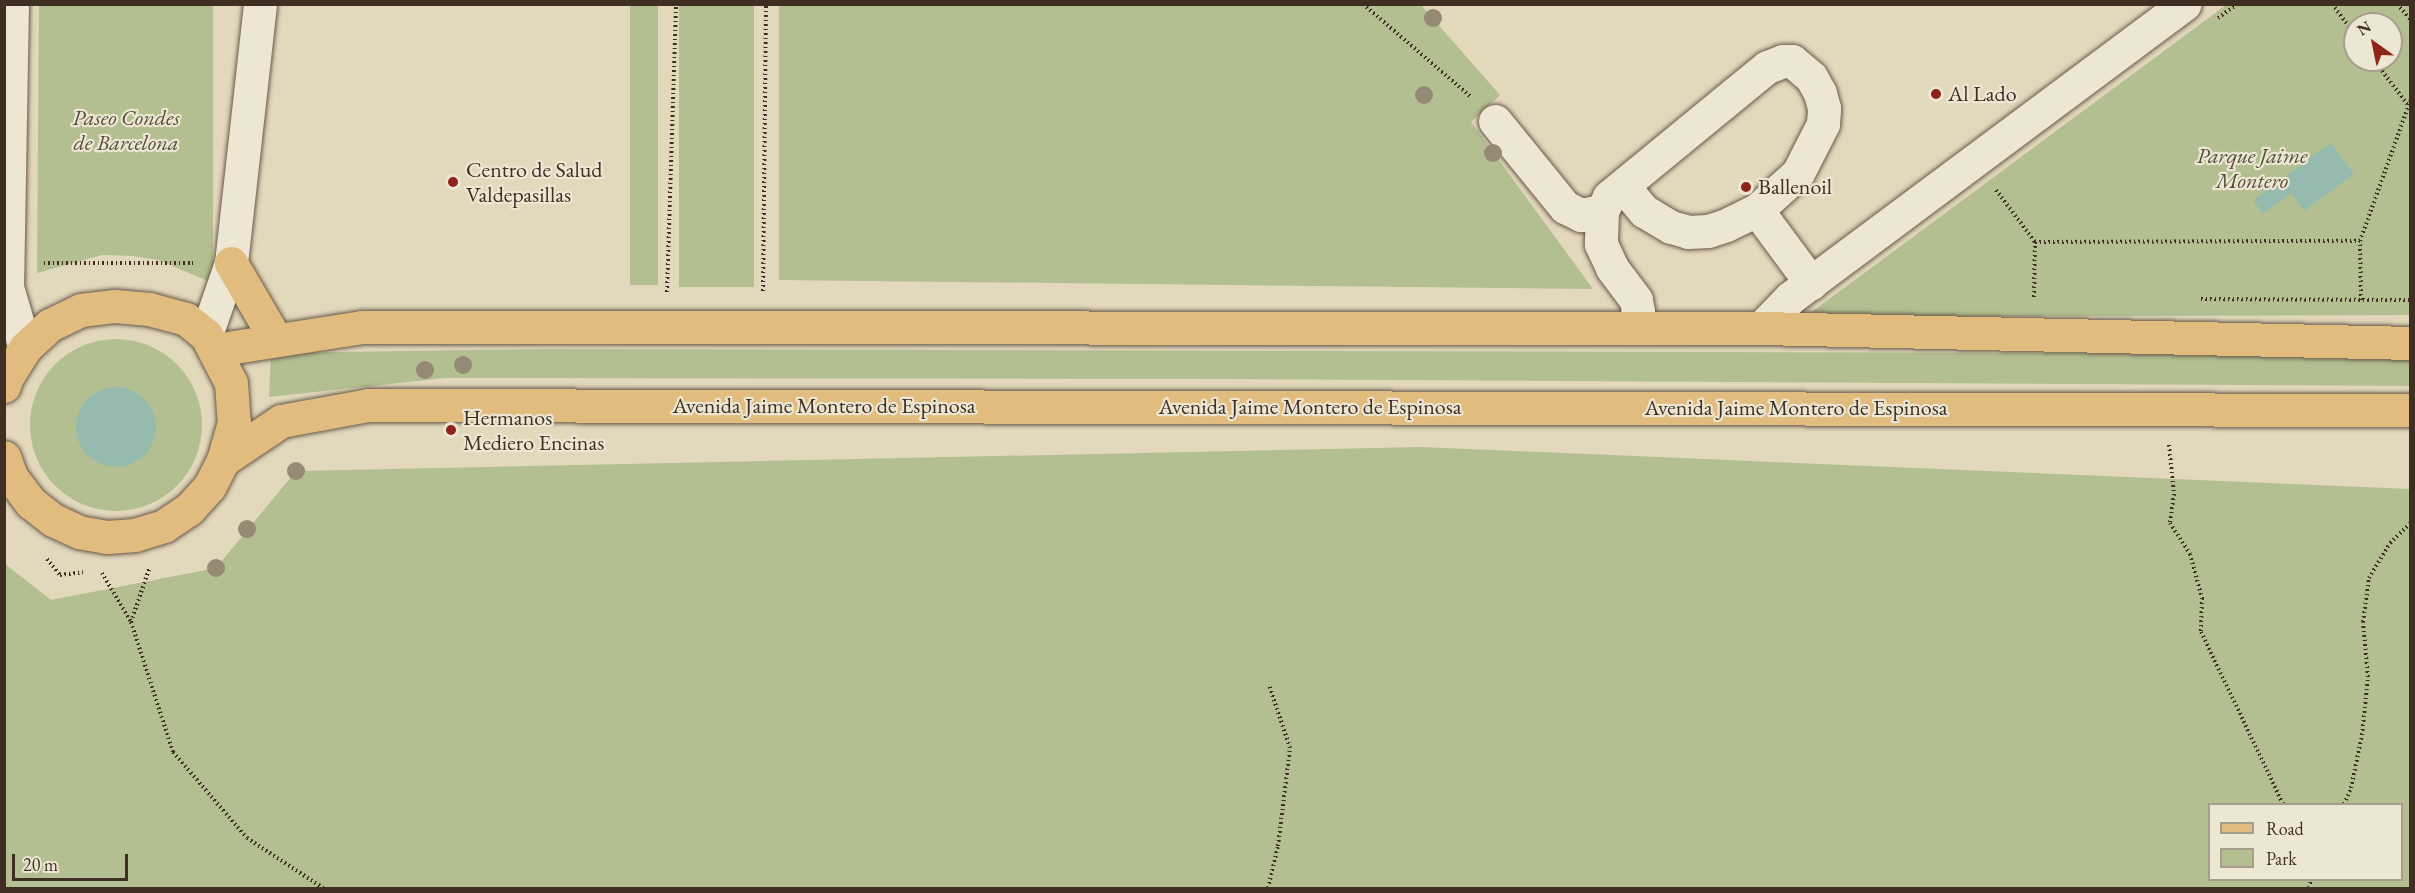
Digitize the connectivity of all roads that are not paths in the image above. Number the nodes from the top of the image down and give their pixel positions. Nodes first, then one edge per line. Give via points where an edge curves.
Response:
1 (12, 4) edge
2 (261, 4) edge
3 (2197, 15) edge
4 (1495, 121) road end
5 (1623, 186) junction
6 (7, 204) edge
7 (1757, 210) junction
8 (1602, 211) junction
9 (231, 263) junction
10 (1811, 283) junction
11 (1634, 328) junction
12 (1761, 328) junction
13 (276, 340) junction
14 (211, 343) junction
15 (2410, 343) edge
16 (25, 348) junction
17 (5, 380) edge
18 (2410, 410) edge
19 (4, 457) edge
20 (223, 460) junction
21 (18, 506) edge

1 - 6 street
2 - 9 street
3 - 10 street
4 - 8 street via 1565,207 1581,215
5 - 7 street via 1644,212 1688,232 1717,228
5 - 7 street via 1767,67 1792,61 1811,77 1820,93 1823,124 1798,173
5 - 8 street via 1609,197
6 - 16 street via 7,287
7 - 10 street
8 - 11 street via 1601,244 1612,268 1636,300
9 - 13 main road
9 - 14 street
10 - 12 street
11 - 12 main road
11 - 13 main road via 362,327
12 - 15 main road
13 - 14 main road
14 - 16 main road via 186,319 149,309 115,306 81,310 50,325
14 - 20 main road via 231,383 234,422
16 - 17 main road
18 - 20 main road, Avenida Jaime Montero de Espinosa via 368,405 281,421
19 - 21 main road
20 - 21 main road via 209,487 189,509 164,526 135,535 107,537 79,532

